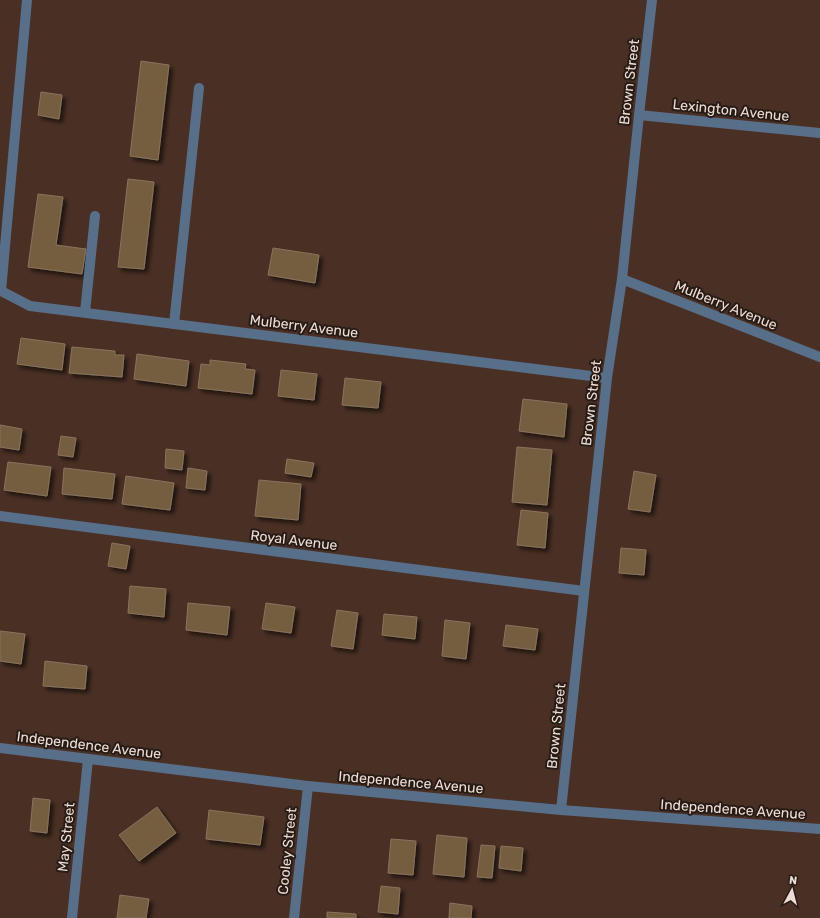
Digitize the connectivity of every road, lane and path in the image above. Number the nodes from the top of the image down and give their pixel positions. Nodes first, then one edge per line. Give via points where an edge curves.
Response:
1 (27, 0) edge
2 (652, 0) edge
3 (199, 88) dead end
4 (639, 115) junction
5 (820, 133) edge
6 (95, 216) dead end
7 (622, 279) junction
8 (1, 291) edge
9 (85, 312) junction
10 (174, 324) junction
11 (820, 357) edge
12 (607, 378) junction
13 (0, 516) edge
14 (584, 591) junction
15 (0, 748) edge
16 (88, 759) junction
17 (308, 786) junction
18 (561, 810) junction
19 (820, 829) edge
20 (72, 918) edge
21 (294, 918) edge

1 - 8 street
2 - 4 street, Brown Street
3 - 10 street
4 - 5 street, Lexington Avenue
4 - 7 street, Brown Street
6 - 9 street
7 - 11 street, Mulberry Avenue
7 - 12 street, Brown Street
8 - 9 street, Mulberry Avenue via 30,306
9 - 10 street, Mulberry Avenue
10 - 12 street, Mulberry Avenue
12 - 14 street, Brown Street
13 - 14 street, Royal Avenue
14 - 18 street, Brown Street
15 - 16 street, Independence Avenue
16 - 17 street, Independence Avenue
16 - 20 street, May Street
17 - 18 street, Independence Avenue
17 - 21 street, Cooley Street
18 - 19 street, Independence Avenue

